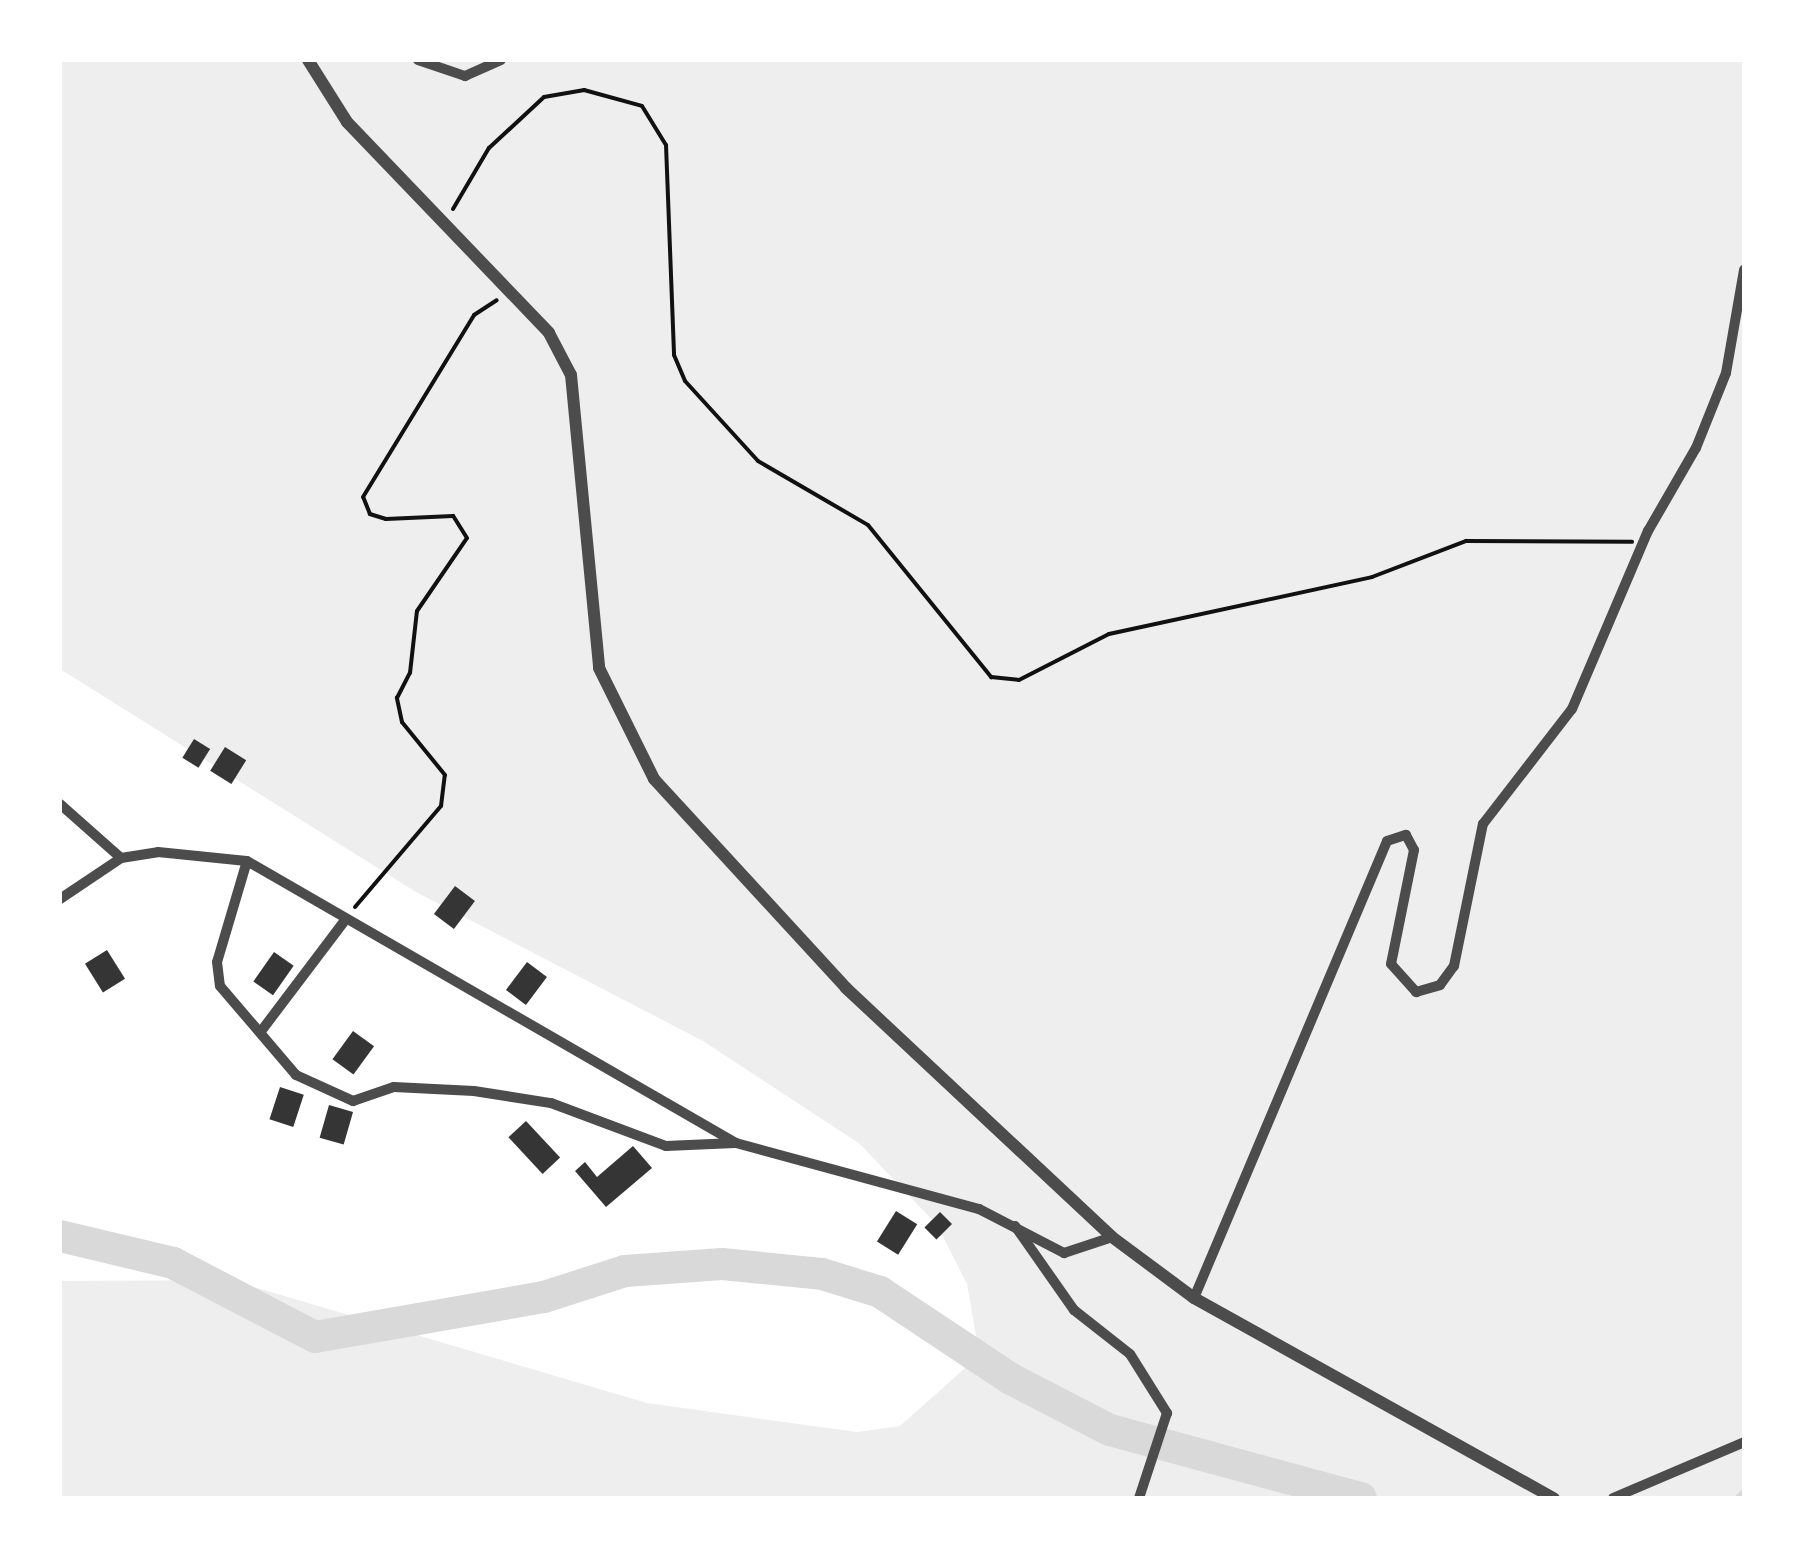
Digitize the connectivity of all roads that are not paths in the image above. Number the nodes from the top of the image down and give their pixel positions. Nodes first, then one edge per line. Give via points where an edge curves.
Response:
1 (308, 60) edge
2 (418, 60) edge
3 (501, 60) edge
4 (1744, 270) edge
5 (60, 804) edge
6 (121, 858) junction
7 (248, 862) junction
8 (60, 899) edge
9 (346, 919) junction
10 (262, 1030) junction
11 (736, 1142) junction
12 (1014, 1225) junction
13 (1112, 1238) junction
14 (1194, 1298) junction
15 (1744, 1442) edge
16 (1139, 1498) edge
17 (1554, 1498) edge
18 (1613, 1498) edge

1 - 13 street via 348,122 512,290 571,375 599,668 654,779 846,988
2 - 3 street via 465,76
4 - 14 street via 1726,373 1572,708 1483,824 1454,966 1426,990 1410,989 1390,964 1414,850 1406,835 1388,841
5 - 6 street
6 - 7 street via 158,852
6 - 8 street
7 - 9 street
7 - 10 street via 217,962 228,1001
9 - 10 street
9 - 11 street
10 - 11 street via 296,1075 353,1102 394,1087 474,1092 551,1103 666,1146
11 - 12 street
12 - 13 street via 1064,1254
12 - 16 street via 1074,1310 1130,1354 1167,1414
13 - 14 street
14 - 17 street
15 - 18 street

